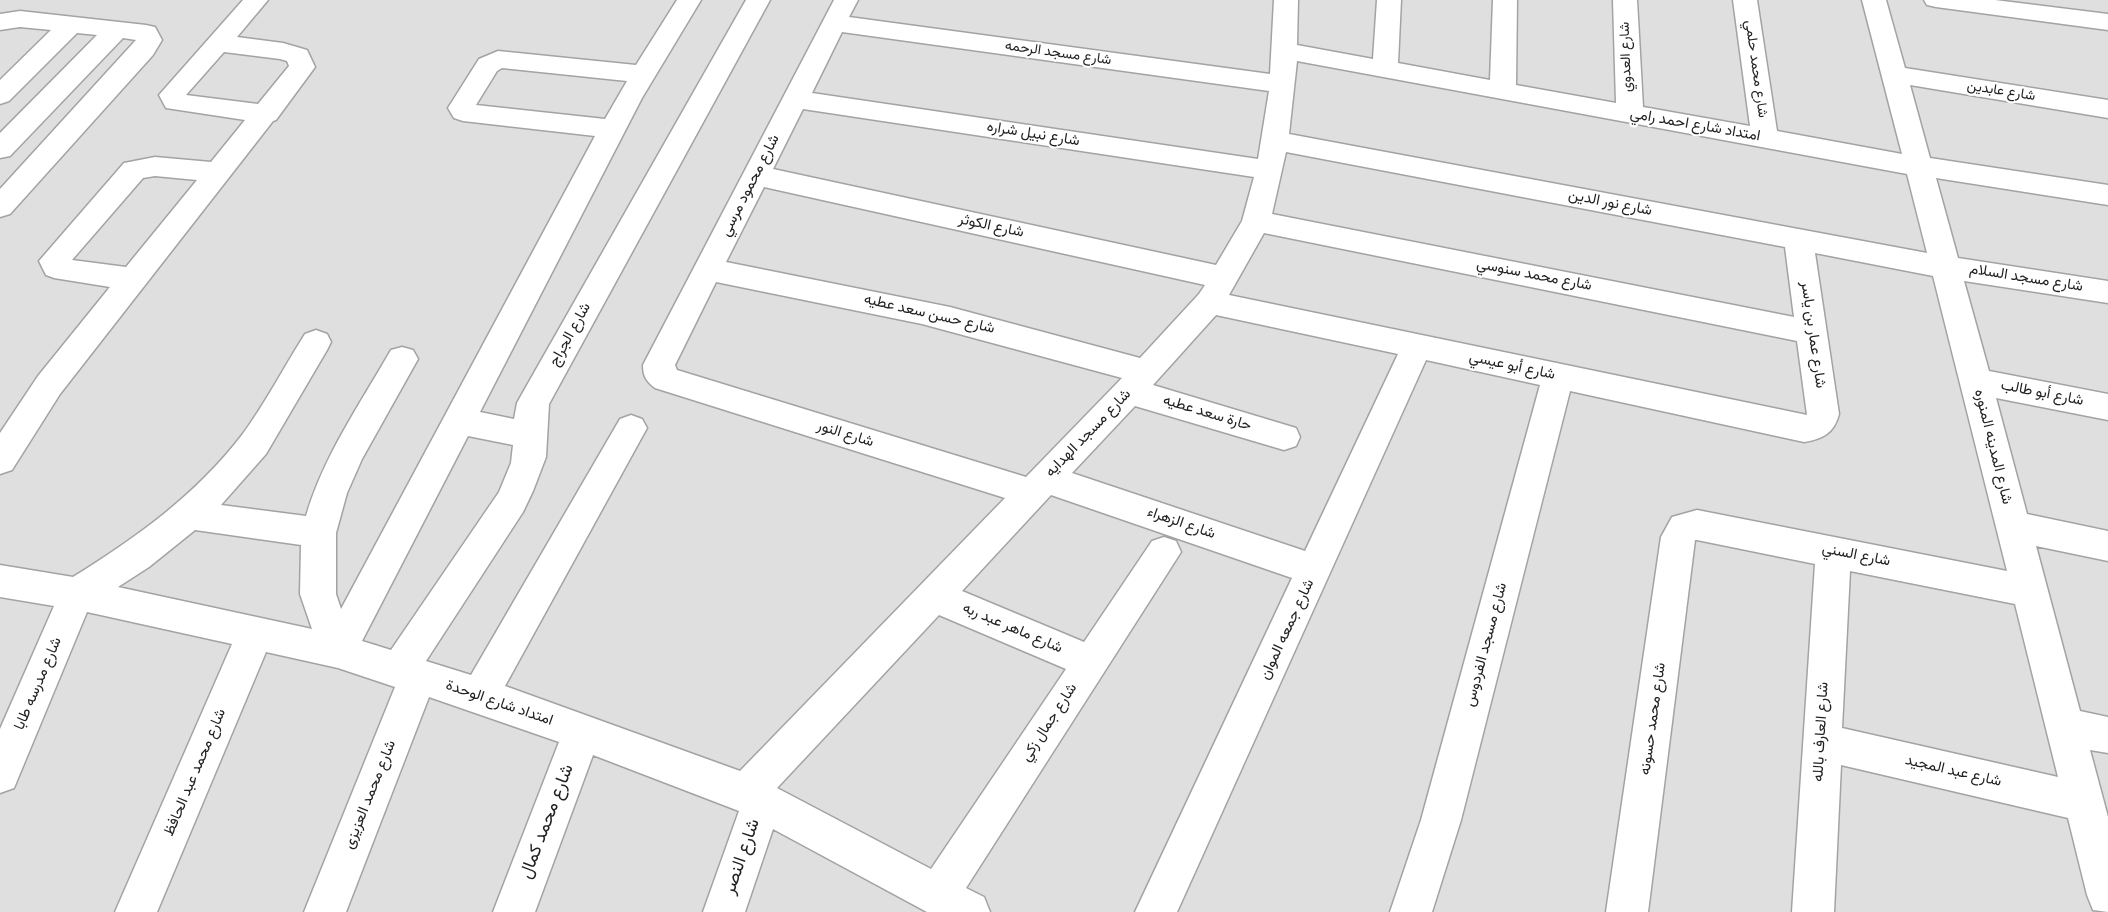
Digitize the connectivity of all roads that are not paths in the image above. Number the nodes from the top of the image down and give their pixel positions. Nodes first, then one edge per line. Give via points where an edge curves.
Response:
1 (256, 0) edge
2 (689, 0) edge
3 (758, 0) edge
4 (1389, 0) edge
5 (1505, 0) edge
6 (1625, 0) edge
7 (1745, 0) edge
8 (1874, 0) edge
9 (1936, 0) edge
10 (1279, 1) edge
11 (840, 12) edge
12 (0, 22) edge
13 (2108, 22) edge
14 (71, 24) junction
15 (117, 29) junction
16 (217, 43) junction
17 (1284, 51) junction
18 (1385, 70) junction
19 (643, 74) junction
20 (1893, 74) junction
21 (1283, 84) junction
22 (1503, 91) junction
23 (0, 95) edge
24 (795, 99) junction
25 (2108, 109) edge
26 (267, 114) junction
27 (1630, 114) junction
28 (613, 129) junction
29 (1764, 139) junction
30 (0, 149) edge
31 (1273, 155) junction
32 (1917, 166) junction
33 (0, 170) edge
34 (33, 171) junction
35 (219, 173) junction
36 (756, 176) junction
37 (2108, 195) edge
38 (0, 207) edge
39 (1256, 221) junction
40 (1798, 239) junction
41 (1944, 267) junction
42 (708, 270) junction
43 (135, 279) junction
44 (1217, 290) junction
45 (2108, 292) edge
46 (1811, 332) junction
47 (316, 342) dead end
48 (1417, 346) junction
49 (402, 359) dead end
50 (659, 374) joint
51 (1558, 376) junction
52 (1976, 381) junction
53 (1138, 382) junction
54 (2108, 407) edge
55 (460, 421) junction
56 (631, 428) dead end
57 (1814, 428) joint
58 (529, 435) junction
59 (1284, 437) dead end
60 (0, 460) edge
61 (1039, 486) junction
62 (189, 515) junction
63 (2012, 526) junction
64 (1684, 527) joint
65 (319, 533) junction
66 (2108, 546) edge
67 (1164, 552) dead end
68 (1833, 552) junction
69 (1315, 570) junction
70 (0, 580) edge
71 (2029, 591) junction
72 (77, 594) junction
73 (934, 596) junction
74 (255, 634) junction
75 (338, 651) junction
76 (1090, 662) junction
77 (408, 674) junction
78 (480, 695) junction
79 (2064, 726) junction
80 (582, 732) junction
81 (2108, 735) edge
82 (1822, 742) junction
83 (0, 774) edge
84 (754, 797) junction
85 (2084, 802) junction
86 (2108, 895) edge
87 (953, 904) edge
88 (1817, 911) edge
89 (136, 912) edge
90 (325, 912) edge
91 (514, 912) edge
92 (724, 912) edge
93 (1156, 912) edge
94 (1411, 912) edge
95 (1627, 912) edge

1 - 16 street
2 - 19 street
3 - 58 street, شارع الجراج via 533,403
4 - 18 street
5 - 22 street
6 - 27 street, شارع العدوي
7 - 29 street, شارع محمد حلمي
8 - 20 street, شارع المدينه المنوره
9 - 13 street
10 - 17 street, شارع مسجد الهدايه
11 - 21 street, شارع مسجد الرحمه
11 - 24 street, شارع محمود مرسي
12 - 14 street via 20,19
14 - 15 street
14 - 23 street
15 - 30 street
15 - 34 street via 146,33 149,40
16 - 26 street via 298,56 302,67
16 - 26 street via 172,95 175,102
17 - 18 street, امتداد شارع احمد رامي
17 - 21 street, شارع مسجد الهدايه
18 - 22 street, امتداد شارع احمد رامي
19 - 28 street
19 - 28 street via 498,59 488,65 461,108 470,113
20 - 25 street, شارع عابدين
20 - 32 street, شارع المدينه المنوره
21 - 31 street, شارع مسجد الهدايه
22 - 27 street, امتداد شارع احمد رامي
24 - 31 street, شارع نبيل شراره
24 - 36 street, شارع محمود مرسي
26 - 35 street
27 - 29 street, امتداد شارع احمد رامي
28 - 55 street
29 - 32 street, امتداد شارع احمد رامي
31 - 39 street, شارع مسجد الهدايه
31 - 40 street, شارع نور الدين
32 - 37 street, امتداد شارع احمد رامي
32 - 41 street, شارع المدينه المنوره
33 - 34 street
34 - 38 street
35 - 43 street
35 - 43 street via 148,166 134,171 54,261 56,267 64,270
36 - 42 street, شارع محمود مرسي
36 - 44 street, شارع الكوثر
39 - 44 street, شارع مسجد الهدايه
39 - 46 street, شارع محمد سنوسي
40 - 41 street, شارع نور الدين
40 - 46 street, شارع عمار بن ياسر
41 - 45 street, شارع مسجد السلام
41 - 52 street, شارع المدينه المنوره
42 - 50 street, شارع محمود مرسي via 659,365
42 - 53 street, شارع حسن سعد عطيه via 924,312 1034,340
43 - 60 street via 49,385
44 - 48 street, شارع أبو عيسي
44 - 53 street, شارع مسجد الهدايه
46 - 57 street, شارع عمار بن ياسر via 1823,414
47 - 62 street via 254,444
48 - 51 street, شارع أبو عيسي
48 - 69 street, شارع جمعه الموان
49 - 65 street via 330,493
50 - 61 street, شارع النور via 666,380
51 - 57 street, شارع أبو عيسي
51 - 94 street, شارع مسجد الفردوس via 1441,820
52 - 54 street, شارع أبو طالب
52 - 63 street, شارع المدينه المنوره
53 - 59 street, حارة سعد عطيه
53 - 61 street, شارع مسجد الهدايه
55 - 58 street
55 - 75 street
56 - 78 street
58 - 77 street, شارع الجراج via 529,456 511,502
61 - 69 street, شارع الزهراء
61 - 73 street, شارع مسجد الهدايه
62 - 65 street
62 - 72 street via 137,556
63 - 66 street
63 - 71 street, شارع المدينه المنوره
64 - 68 street, شارع السني via 1697,525
64 - 95 street, شارع محمد حسونه via 1678,537
65 - 75 street via 318,594
67 - 76 street, شارع جمال زكي
68 - 71 street, شارع السني
68 - 82 street, شارع العارف بالله
69 - 93 street, شارع جمعه الموان
70 - 72 street, امتداد شارع الوحدة
71 - 79 street, شارع المدينه المنوره
72 - 74 street, امتداد شارع الوحدة
72 - 83 street, شارع مدرسه طابا
73 - 76 street, شارع ماهر عبد ربه
73 - 84 street, شارع مسجد الهدايه
74 - 75 street, امتداد شارع الوحدة
74 - 89 street, شارع محمد عبد الحافظ
75 - 77 street, امتداد شارع الوحدة
76 - 87 street, شارع جمال زكي
77 - 78 street, امتداد شارع الوحدة
77 - 90 street, شارع محمد العزيزى
78 - 80 street, امتداد شارع الوحدة
79 - 81 street
79 - 85 street, شارع المدينه المنوره
80 - 84 street, امتداد شارع الوحدة
80 - 91 street, شارع محمد كمال
82 - 85 street, شارع عبد المجيد
82 - 88 street, شارع العارف بالله
84 - 87 street, امتداد شارع الوحدة
84 - 92 street, شارع النصر
85 - 86 street, شارع المدينه المنوره

